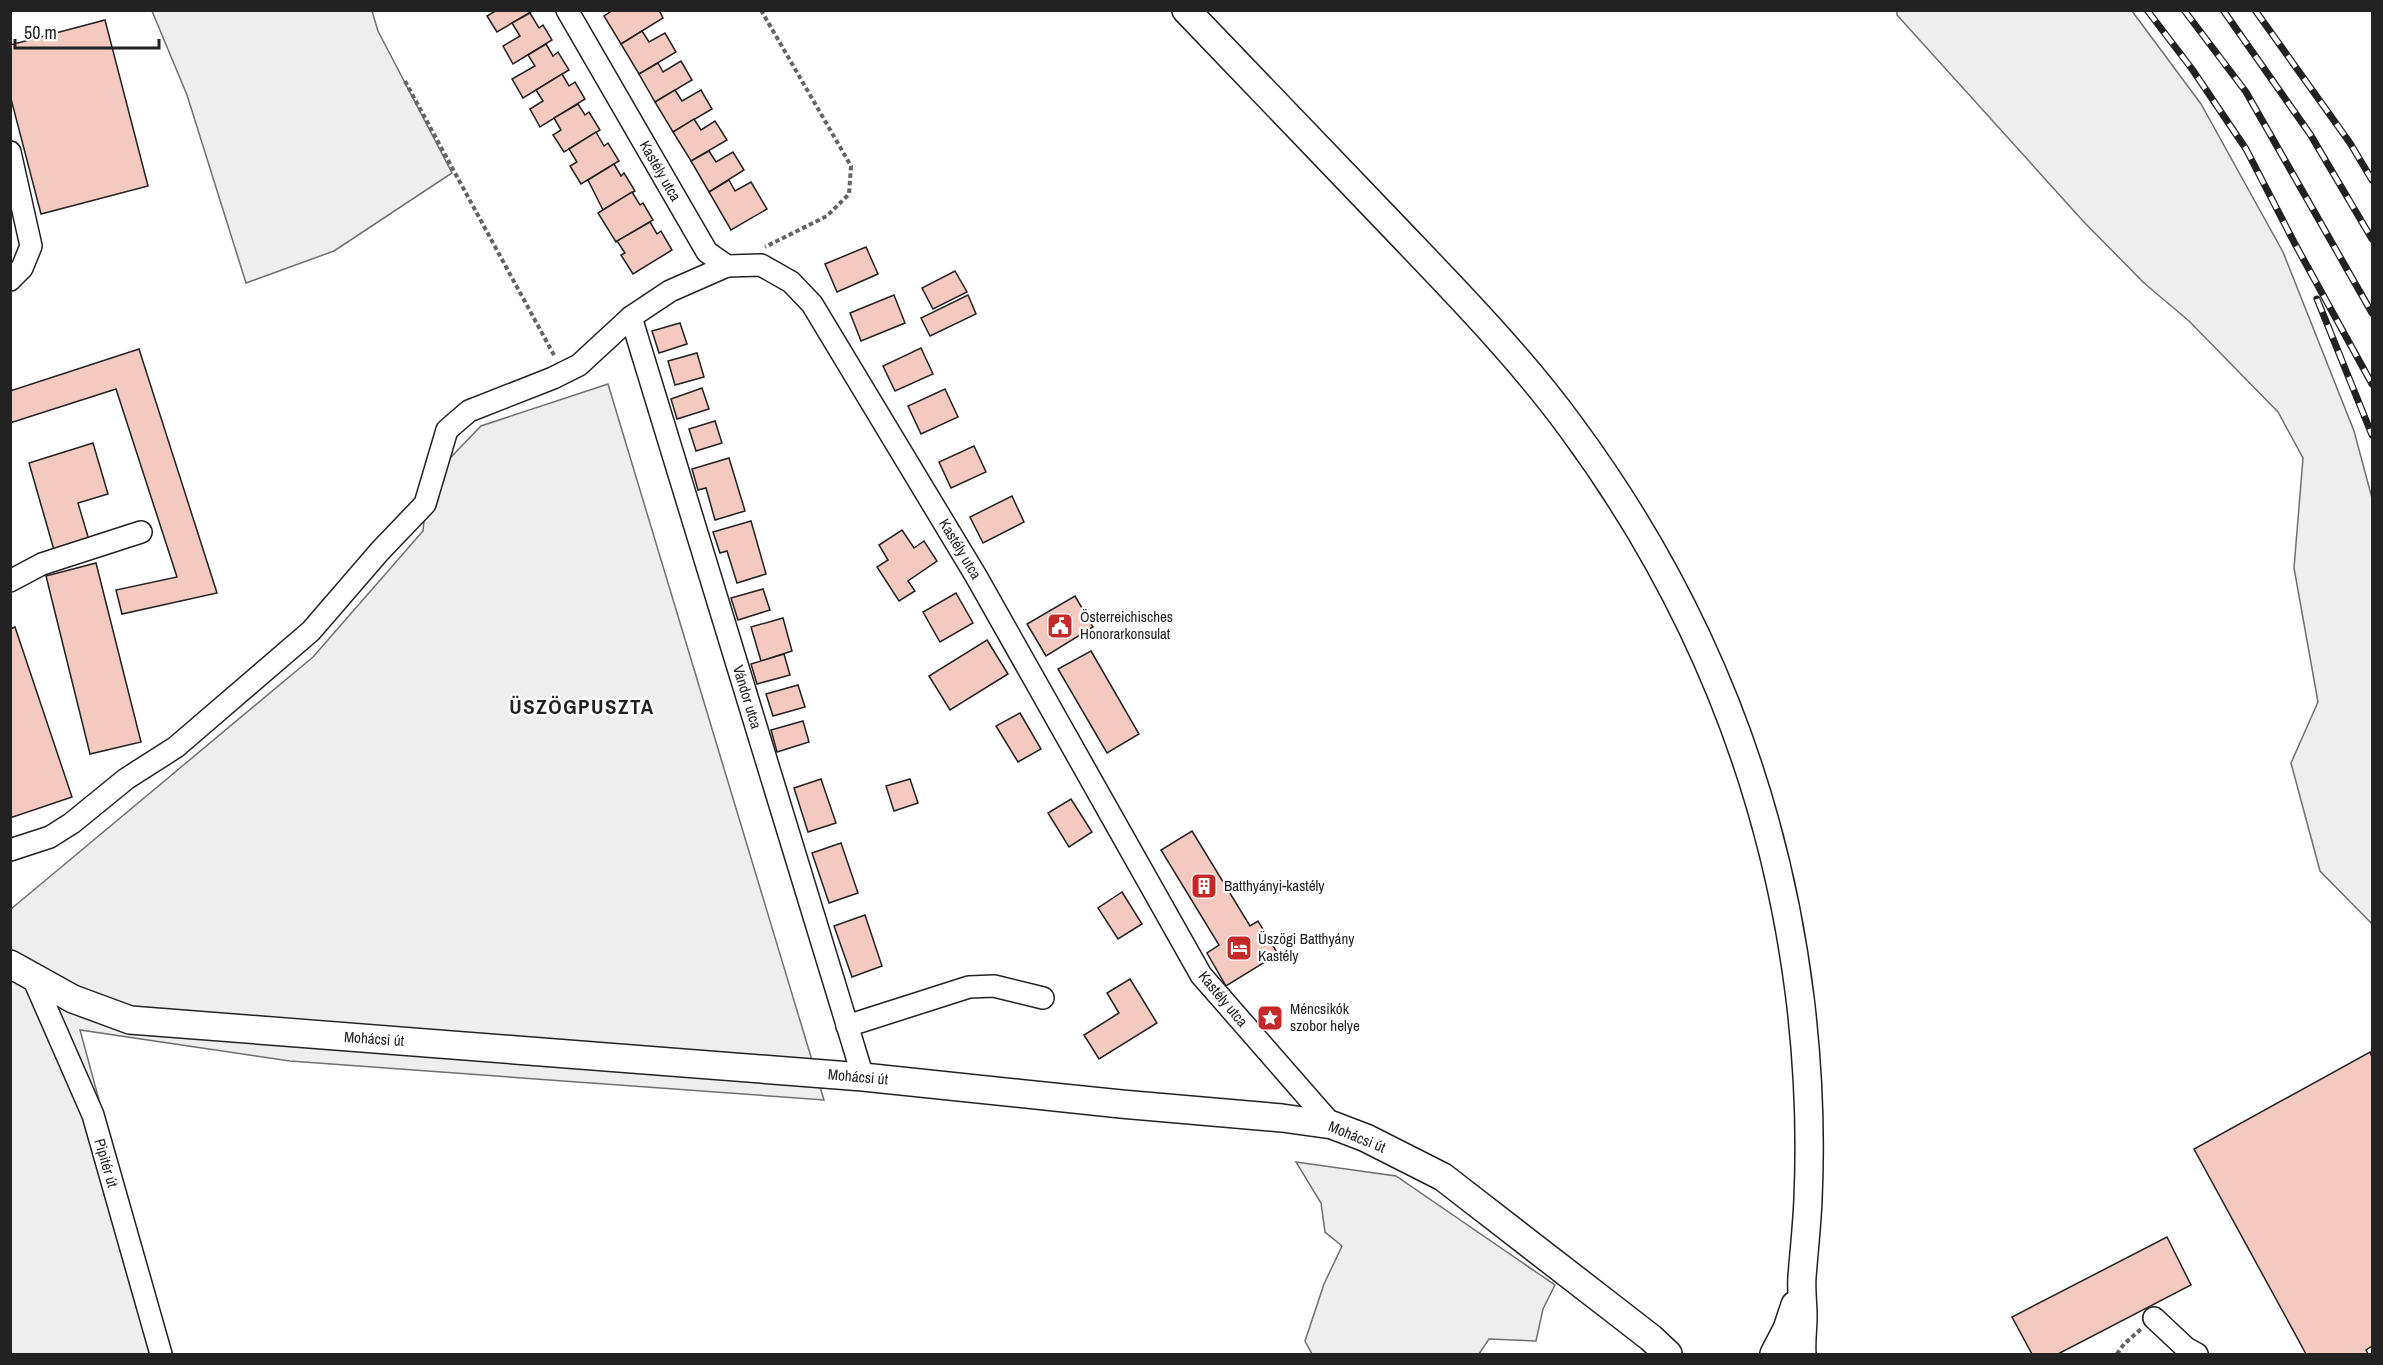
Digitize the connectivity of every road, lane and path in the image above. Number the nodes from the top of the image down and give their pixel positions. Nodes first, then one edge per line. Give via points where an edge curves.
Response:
1 (567, 10) edge
2 (761, 10) edge
3 (1186, 10) edge
4 (405, 81) dead end
5 (10, 152) edge
6 (727, 266) junction
7 (10, 280) edge
8 (631, 317) junction
9 (564, 373) junction
10 (141, 532) dead end
11 (10, 581) edge
12 (10, 850) edge
13 (22, 971) edge
14 (1043, 998) dead end
15 (847, 1026) junction
16 (863, 1077) junction
17 (1332, 1125) junction
18 (1802, 1281) junction
19 (2154, 1318) joint
20 (1660, 1346) edge
21 (161, 1354) edge
22 (1682, 1354) edge
23 (1774, 1354) edge
24 (1802, 1354) edge
25 (2117, 1354) edge
26 (2197, 1354) edge

1 - 6 street, Kastély utca via 707,252
2 - 6 path via 851,166 849,194 827,216
3 - 18 main road via 1503,342 1627,507 1672,584 1712,669 1742,747 1791,936 1806,1048 1809,1121
4 - 9 path
5 - 7 street via 31,246 22,268
6 - 8 street via 670,291
6 - 17 street, Kastély utca via 761,265 791,282 812,304 976,576 1200,975
8 - 9 street via 579,365
8 - 15 street, Vándor utca
9 - 12 street via 470,411 447,430 425,504 311,631 176,747 126,779 72,823 50,837
10 - 11 street via 42,564
13 - 16 main road, Mohácsi út via 73,999 130,1020
13 - 21 street, Pipitér út via 93,1115
14 - 15 street via 994,986 969,987
15 - 16 street, Vándor utca
16 - 17 main road, Mohácsi út
17 - 20 main road, Mohácsi út via 1443,1177
18 - 23 main road via 1787,1329
18 - 24 main road
19 - 25 path via 2129,1338
19 - 26 street
20 - 22 main road, Mohácsi út

